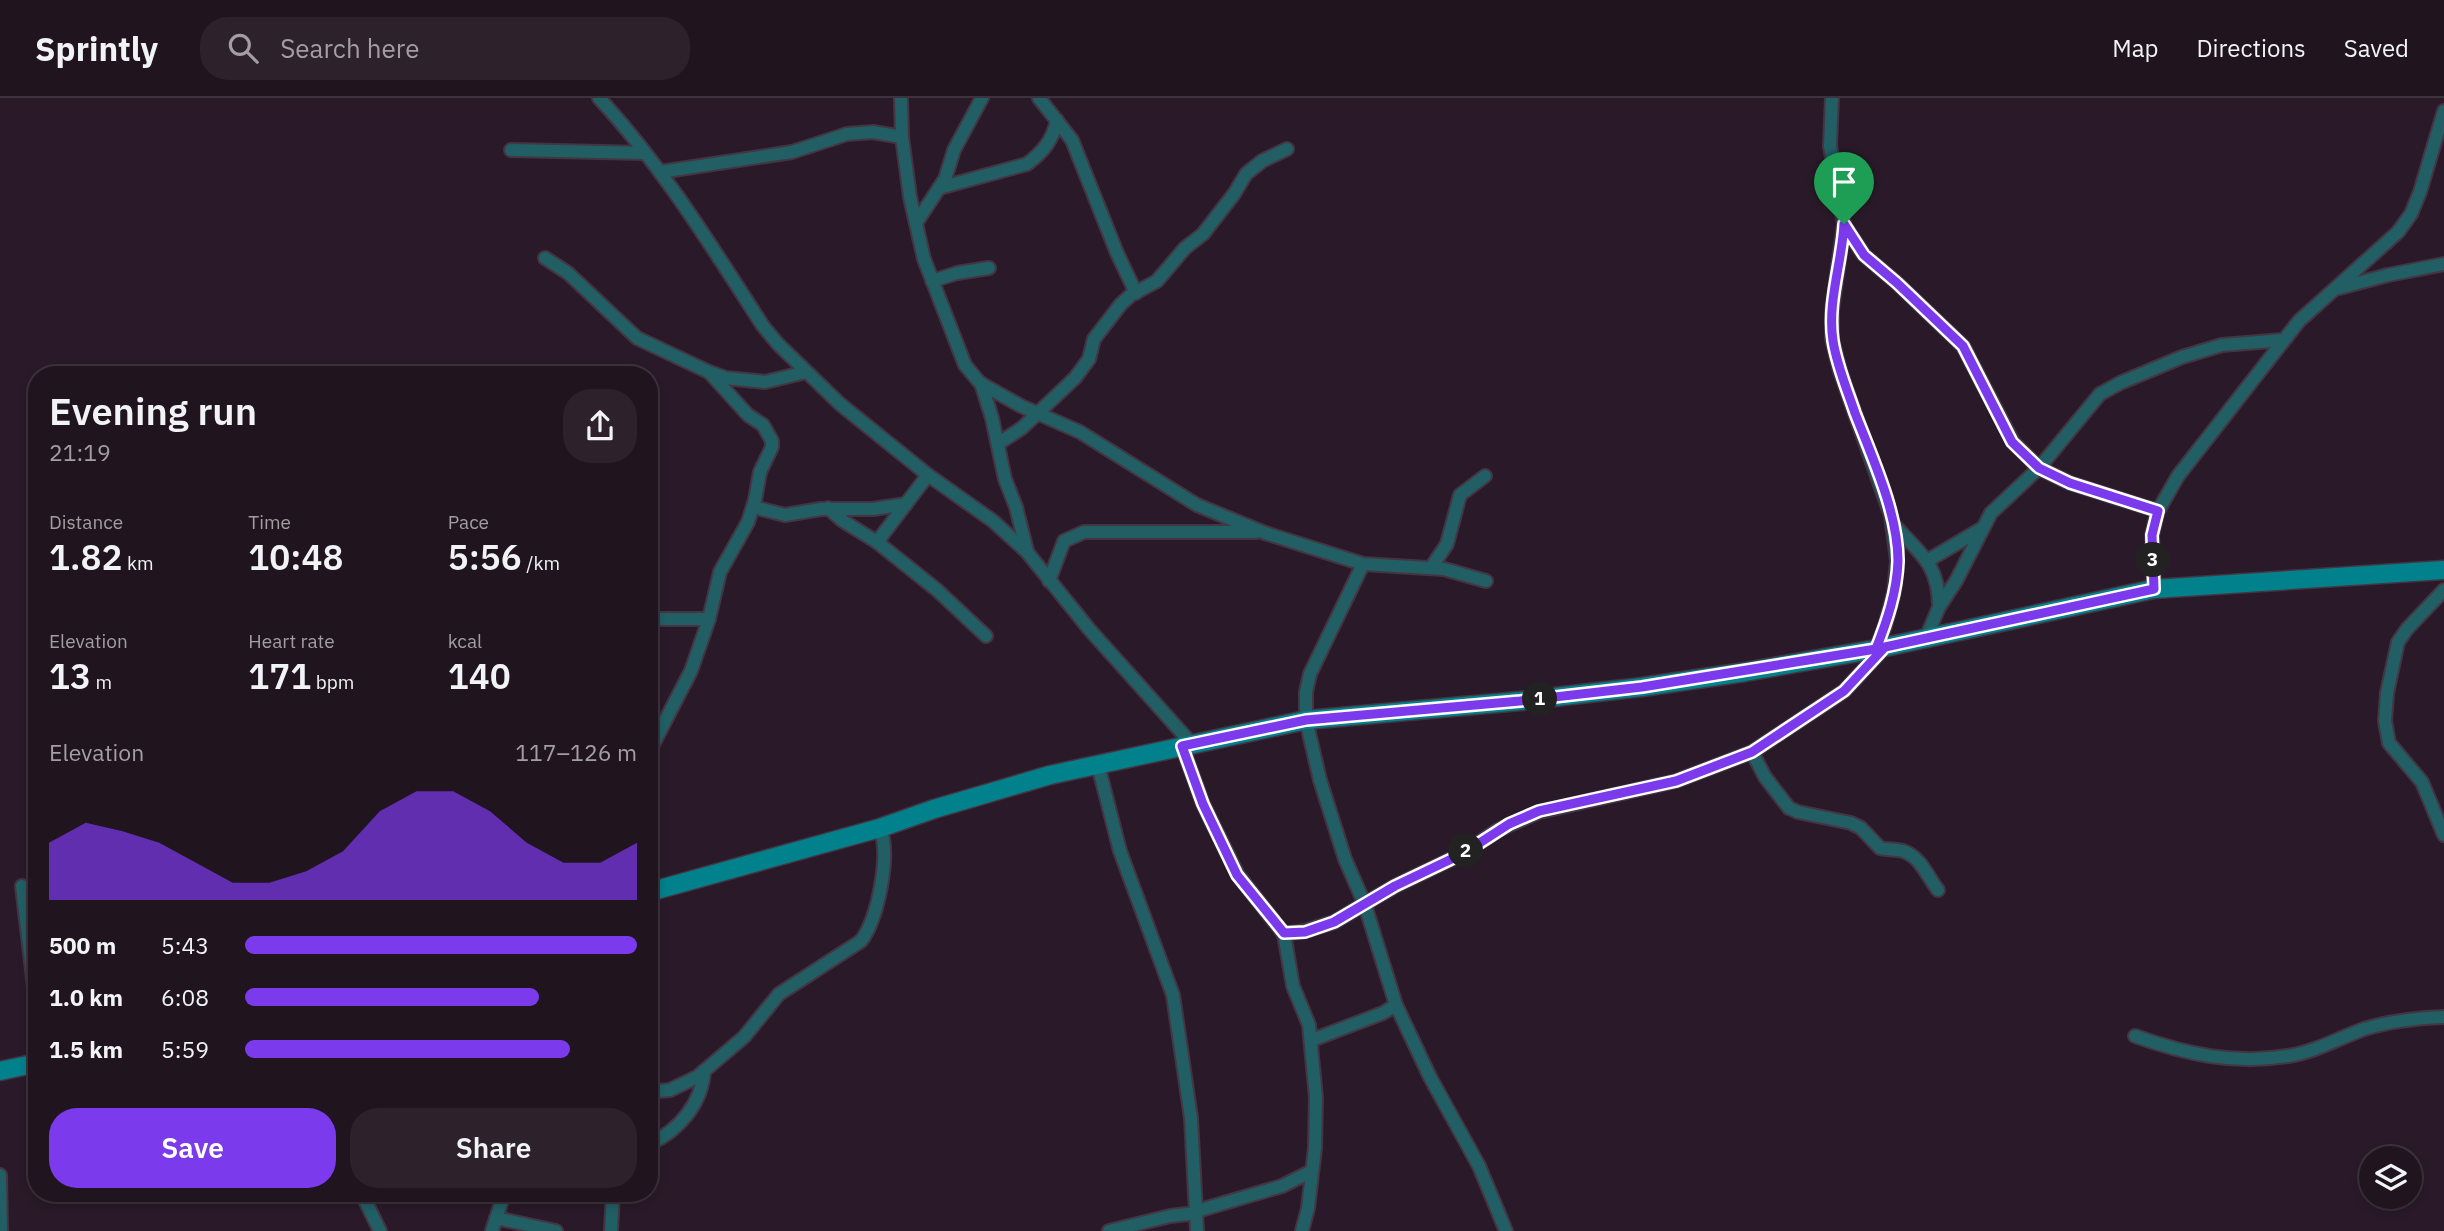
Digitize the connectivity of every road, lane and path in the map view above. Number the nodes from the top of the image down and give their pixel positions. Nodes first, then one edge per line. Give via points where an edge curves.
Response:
1 (599, 98) edge
2 (901, 98) edge
3 (982, 98) edge
4 (1039, 98) edge
5 (1832, 98) edge
6 (2444, 111) edge
7 (1057, 120) junction
8 (902, 137) junction
9 (511, 149) dead end
10 (1287, 149) dead end
11 (645, 153) junction
12 (660, 172) junction
13 (939, 188) junction
14 (916, 223) junction
15 (1844, 224) junction
16 (545, 258) dead end
17 (2444, 264) edge
18 (989, 268) dead end
19 (932, 281) junction
20 (2334, 289) junction
21 (1136, 293) junction
22 (2283, 340) junction
23 (709, 372) junction
24 (806, 372) junction
25 (981, 383) junction
26 (1038, 414) junction
27 (999, 443) junction
28 (2039, 468) junction
29 (928, 475) junction
30 (1485, 476) dead end
31 (906, 504) junction
32 (753, 507) junction
33 (828, 508) junction
34 (2158, 511) junction
35 (1892, 523) junction
36 (1982, 528) junction
37 (1265, 533) junction
38 (877, 542) junction
39 (1027, 552) junction
40 (1927, 561) junction
41 (1363, 564) junction
42 (1431, 568) junction
43 (2444, 570) edge
44 (1048, 581) junction
45 (1486, 581) dead end
46 (2154, 589) junction
47 (2444, 590) edge
48 (1938, 607) junction
49 (658, 619) edge
50 (709, 619) junction
51 (986, 636) dead end
52 (1926, 638) junction
53 (1881, 648) junction
54 (1306, 720) junction
55 (658, 736) edge
56 (1187, 745) junction
57 (1752, 752) junction
58 (1098, 765) junction
59 (880, 828) junction
60 (2444, 835) edge
61 (22, 887) dead end
62 (658, 890) edge
63 (1938, 890) dead end
64 (1365, 905) junction
65 (1284, 933) junction
66 (28, 937) edge
67 (1396, 1005) junction
68 (2444, 1017) edge
69 (2135, 1035) dead end
70 (1312, 1040) junction
71 (28, 1065) edge
72 (704, 1070) junction
73 (0, 1072) edge
74 (658, 1090) edge
75 (658, 1138) edge
76 (1312, 1171) junction
77 (0, 1175) edge
78 (366, 1202) edge
79 (501, 1202) edge
80 (613, 1202) edge
81 (1197, 1212) junction
82 (496, 1217) junction
83 (1, 1231) edge
84 (380, 1231) edge
85 (492, 1231) edge
86 (556, 1231) edge
87 (611, 1231) edge
88 (1109, 1231) edge
89 (1197, 1231) edge
90 (1302, 1231) edge
91 (1506, 1231) edge

1 - 11 street
2 - 8 street
3 - 13 street
4 - 7 street
5 - 15 street via 1830,146
6 - 20 street via 2411,214 2398,232
7 - 13 street via 1048,143 1027,164
7 - 21 street via 1072,140
8 - 12 street via 856,133 792,152
8 - 14 street
9 - 11 street
10 - 21 street via 1250,170 1203,234 1157,281
11 - 12 street
12 - 24 street via 763,326
13 - 14 street
14 - 19 street
15 - 28 street via 1864,255 1963,346 2012,442
15 - 35 street via 1832,340
16 - 23 street via 568,273 637,338
17 - 20 street
18 - 19 street
19 - 25 street via 965,365
20 - 22 street
21 - 26 street via 1121,304 1094,339 1084,367
22 - 28 street via 2222,345 2120,383 2087,407
22 - 34 street via 2190,459
23 - 24 street via 765,382
23 - 32 street via 763,425 772,441
24 - 29 street
25 - 26 street
25 - 27 street
26 - 27 street
26 - 37 street via 1080,432 1197,505
27 - 39 street
28 - 34 street via 2070,483
28 - 36 street via 2005,498
29 - 31 street
29 - 39 street via 993,521
30 - 42 street via 1460,495 1447,544
31 - 33 street
31 - 38 street
32 - 33 street via 785,514
32 - 50 street via 720,572
33 - 38 street
34 - 46 street via 2152,535
35 - 40 street
35 - 53 street via 1898,561
36 - 40 street
36 - 48 street
37 - 41 street
37 - 44 street via 1084,532 1064,541
38 - 51 street
39 - 44 street
40 - 48 street via 1939,587
41 - 42 street
41 - 54 street via 1310,674
42 - 45 street
43 - 46 street
44 - 56 street
46 - 52 street
47 - 60 street via 2398,642 2385,721 2389,743 2422,782
48 - 52 street
49 - 50 street
50 - 55 street via 680,696
52 - 53 street
53 - 54 street via 1642,687
53 - 57 street via 1844,691
54 - 56 street
54 - 64 street via 1330,816
56 - 58 street
56 - 65 street via 1203,804 1237,875
57 - 63 street via 1788,808 1851,823 1880,848 1910,854
57 - 64 street via 1676,781 1530,815
58 - 59 street via 1050,775
58 - 81 street via 1120,851 1173,995 1191,1118
59 - 62 street
59 - 72 street via 884,838 880,889 869,930 861,941 779,994 744,1037
61 - 66 street
64 - 65 street via 1323,927
64 - 67 street
65 - 70 street via 1293,986
67 - 70 street
67 - 91 street via 1479,1166
68 - 69 street via 2367,1028 2289,1056 2237,1060 2186,1052
70 - 76 street via 1316,1098
71 - 73 street
72 - 74 street via 679,1087
72 - 75 street via 702,1086 681,1123
76 - 81 street via 1270,1191
76 - 90 street
77 - 83 street
78 - 84 street
79 - 82 street
80 - 87 street
81 - 88 street
81 - 89 street
82 - 85 street
82 - 86 street

